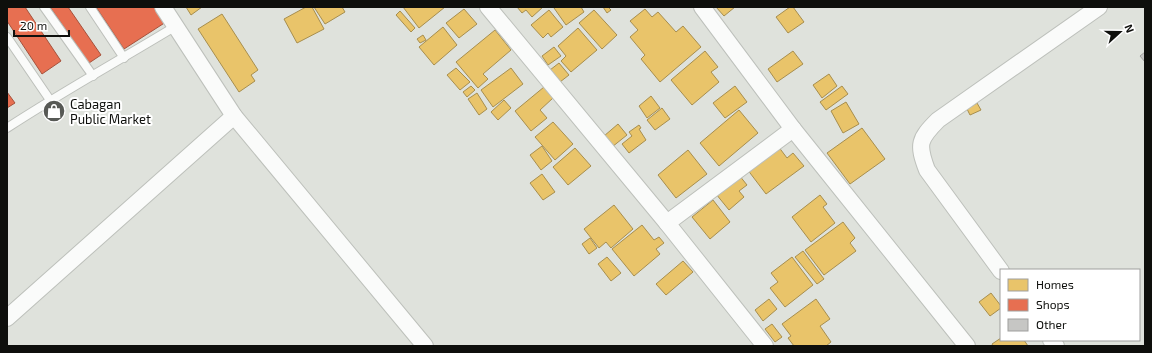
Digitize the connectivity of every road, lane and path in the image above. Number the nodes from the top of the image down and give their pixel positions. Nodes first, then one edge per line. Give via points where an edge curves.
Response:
1 (44, 7) edge
2 (90, 7) edge
3 (163, 7) edge
4 (488, 7) edge
5 (702, 7) edge
6 (1099, 7) edge
7 (176, 26) junction
8 (7, 37) edge
9 (124, 58) junction
10 (93, 76) junction
11 (50, 100) junction
12 (234, 116) junction
13 (7, 128) edge
14 (793, 129) junction
15 (667, 223) junction
16 (1000, 270) edge
17 (7, 318) edge
18 (424, 346) edge
19 (765, 346) edge
20 (967, 346) edge

1 - 10 lane
2 - 9 lane
3 - 7 street
4 - 15 street
5 - 14 street
6 - 16 street via 938,120 926,132 920,144 928,170
7 - 9 lane
7 - 12 street
8 - 11 lane
9 - 10 lane
10 - 11 lane
11 - 13 lane
12 - 17 street
12 - 18 street
14 - 15 street
14 - 20 street
15 - 19 street

